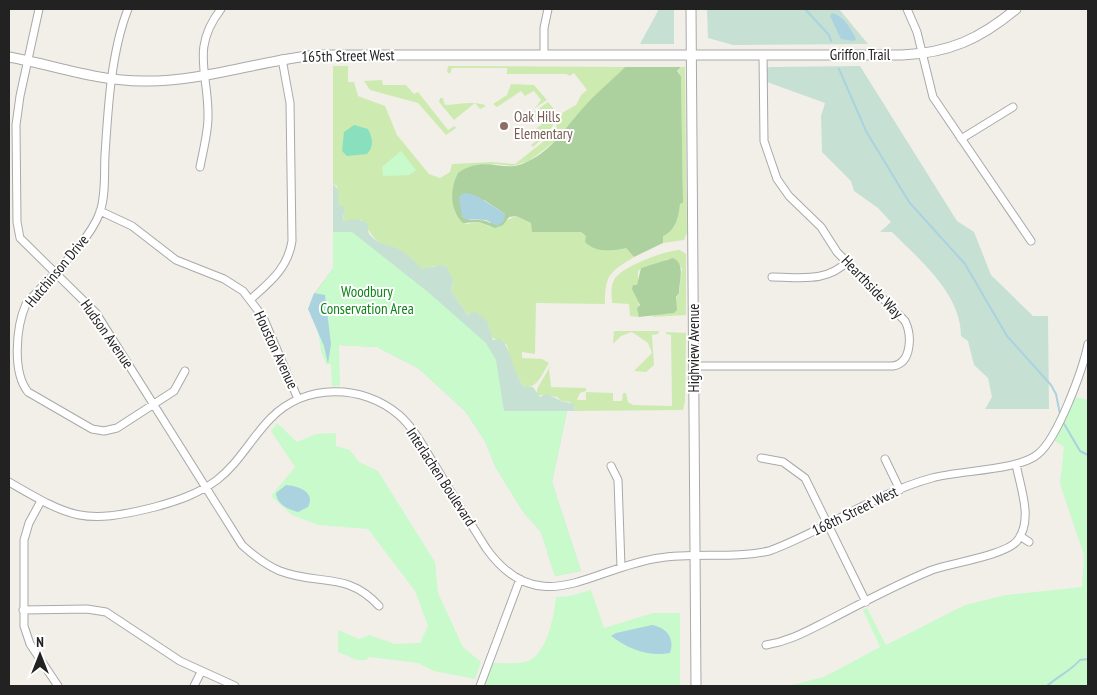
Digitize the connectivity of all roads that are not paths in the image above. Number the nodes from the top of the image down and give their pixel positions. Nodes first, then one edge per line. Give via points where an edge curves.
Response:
1 (39, 9) edge
2 (128, 9) edge
3 (221, 9) edge
4 (548, 9) edge
5 (691, 9) edge
6 (907, 9) edge
7 (1016, 9) edge
8 (922, 54) junction
9 (544, 55) junction
10 (692, 55) junction
11 (763, 55) junction
12 (9, 57) edge
13 (282, 59) junction
14 (27, 61) junction
15 (204, 77) junction
16 (113, 79) junction
17 (1012, 107) dead end
18 (961, 139) junction
19 (200, 167) dead end
20 (100, 212) junction
21 (1031, 241) dead end
22 (848, 261) junction
23 (55, 271) junction
24 (772, 277) dead end
25 (251, 299) junction
26 (1088, 344) edge
27 (694, 366) junction
28 (185, 371) dead end
29 (298, 399) junction
30 (153, 404) junction
31 (761, 458) dead end
32 (885, 459) dead end
33 (1016, 464) junction
34 (611, 466) dead end
35 (9, 482) edge
36 (205, 488) junction
37 (900, 490) junction
38 (41, 500) junction
39 (828, 525) junction
40 (1020, 536) junction
41 (1029, 542) dead end
42 (695, 554) junction
43 (621, 567) junction
44 (520, 579) junction
45 (866, 602) junction
46 (379, 606) dead end
47 (23, 610) junction
48 (766, 645) dead end
49 (201, 672) junction
50 (58, 686) edge
51 (194, 686) edge
52 (235, 686) edge
53 (480, 686) edge
54 (696, 686) edge

1 - 14 street, Hudson Avenue
2 - 16 street, Hutchinson Drive via 117,46
3 - 15 street via 204,43
4 - 9 street
5 - 10 street, Highview Avenue
6 - 8 street
7 - 8 street, Griffon Trail via 974,39
8 - 11 street, Griffon Trail
8 - 18 street via 933,97
9 - 10 street, 165th Street West
9 - 13 street, 165th Street West via 332,55
10 - 11 street, Griffon Trail
10 - 27 street, Highview Avenue
11 - 22 street, Hearthside Way via 763,134 772,168 789,196 821,227 837,252
12 - 14 street, 165th Street West
13 - 15 street, 165th Street West
13 - 25 street via 290,103 292,241 281,270
14 - 16 street, 165th Street West
14 - 23 street, Hudson Avenue via 16,125 18,231 24,243
15 - 16 street, 165th Street West via 161,81
15 - 19 street via 208,120
16 - 20 street, Hutchinson Drive
17 - 18 street
18 - 21 street
20 - 23 street, Hutchinson Drive via 90,231
20 - 25 street, Houston Avenue via 132,226 176,260 224,279
22 - 24 street via 833,274 823,277
22 - 27 street, Hearthside Way via 907,324 908,354 899,365
23 - 30 street, Hudson Avenue via 96,313
23 - 30 street, Hutchinson Drive via 26,304 21,317 21,383 28,392 98,430 117,428
25 - 29 street, Houston Avenue via 263,317
26 - 33 street, 168th Street West via 1082,368 1050,440 1037,455
27 - 42 street, Highview Avenue
28 - 30 street, Hutchinson Drive via 174,391
29 - 36 street, Interlachen Boulevard via 273,416 230,468
29 - 44 street, Interlachen Boulevard via 326,392 348,392 392,409 416,436 492,557
30 - 36 street, Hudson Avenue
31 - 39 street via 784,462 800,472
32 - 37 street
33 - 37 street, 168th Street West via 943,475
33 - 40 street via 1025,513
34 - 43 street via 618,480
35 - 38 street, Interlachen Boulevard
36 - 38 street, Interlachen Boulevard via 179,500 107,518 72,514
36 - 46 street, Hudson Avenue via 231,530 256,558 280,571 348,584 361,590
37 - 39 street, 168th Street West
38 - 47 street via 24,540
39 - 42 street, 168th Street West via 769,551
39 - 45 street
40 - 41 street
40 - 45 street via 1004,550 943,566
42 - 43 street, Interlachen Boulevard via 656,558
42 - 54 street, Highview Avenue
43 - 44 street, Interlachen Boulevard via 570,586 544,586
44 - 53 street
45 - 48 street via 793,639
47 - 49 street via 87,609 106,612
47 - 50 street via 30,644
49 - 51 street
49 - 52 street

